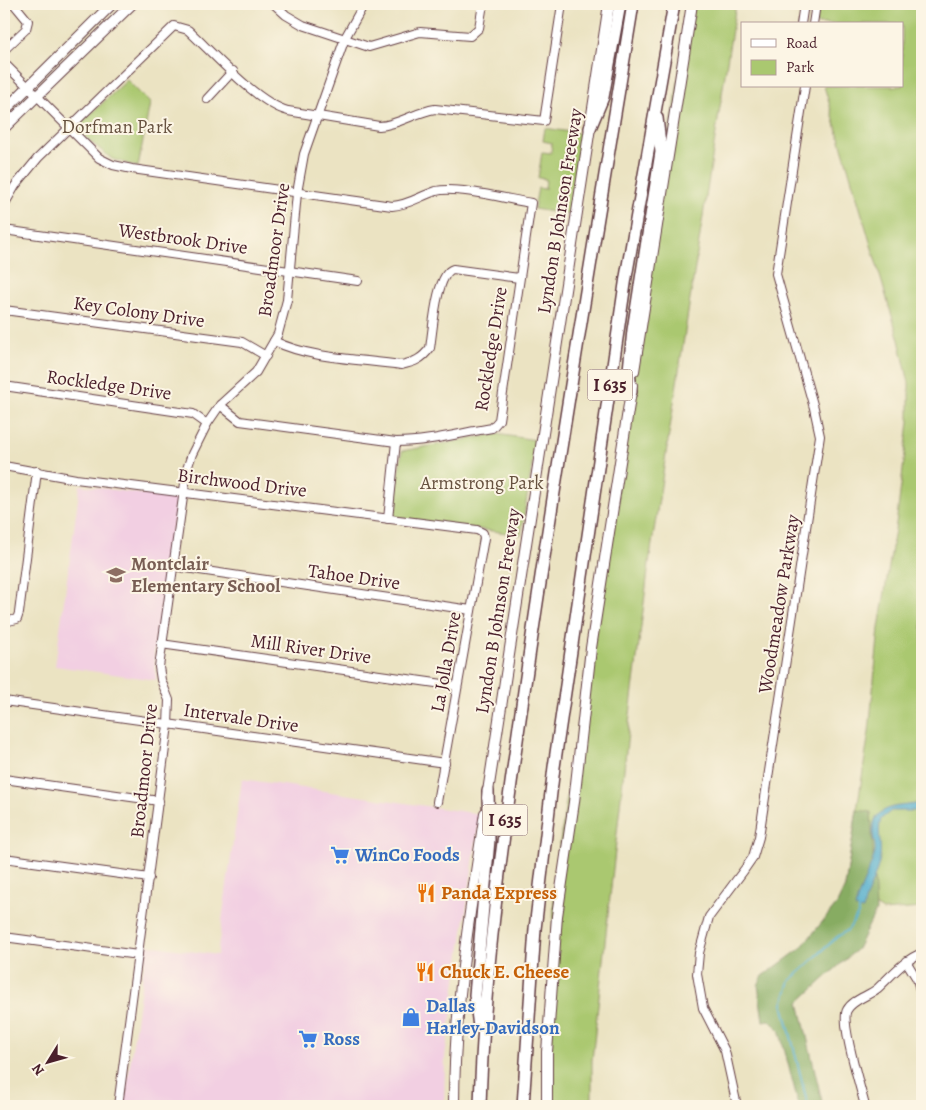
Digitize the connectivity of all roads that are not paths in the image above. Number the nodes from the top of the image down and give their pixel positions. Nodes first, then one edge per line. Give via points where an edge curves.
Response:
1 (14, 4) edge
2 (112, 4) edge
3 (132, 4) edge
4 (274, 4) edge
5 (364, 4) edge
6 (483, 4) edge
7 (562, 4) edge
8 (609, 4) edge
9 (620, 4) edge
10 (633, 4) edge
11 (674, 4) edge
12 (692, 4) edge
13 (804, 4) edge
14 (816, 4) edge
15 (801, 22) edge
16 (813, 22) edge
17 (345, 38) junction
18 (4, 50) edge
19 (4, 63) edge
20 (233, 71) junction
21 (28, 88) junction
22 (804, 88) edge
23 (37, 96) junction
24 (207, 99) dead end
25 (656, 104) junction
26 (4, 111) edge
27 (318, 117) junction
28 (4, 128) edge
29 (69, 128) junction
30 (590, 128) junction
31 (297, 193) junction
32 (4, 206) edge
33 (4, 230) edge
34 (290, 270) junction
35 (518, 278) junction
36 (358, 281) dead end
37 (4, 310) edge
38 (274, 341) junction
39 (266, 356) junction
40 (4, 386) edge
41 (631, 392) junction
42 (220, 405) junction
43 (207, 424) junction
44 (396, 442) junction
45 (4, 466) edge
46 (37, 471) junction
47 (184, 492) junction
48 (388, 519) junction
49 (477, 530) joint
50 (172, 566) junction
51 (471, 610) junction
52 (4, 622) edge
53 (161, 644) junction
54 (457, 686) junction
55 (4, 701) edge
56 (168, 724) junction
57 (445, 763) junction
58 (4, 779) edge
59 (488, 791) junction
60 (159, 801) junction
61 (437, 802) dead end
62 (4, 858) edge
63 (149, 878) junction
64 (4, 936) edge
65 (922, 953) edge
66 (138, 955) junction
67 (906, 961) junction
68 (922, 997) edge
69 (481, 1051) junction
70 (118, 1106) edge
71 (454, 1106) edge
72 (480, 1106) edge
73 (523, 1106) edge
74 (547, 1106) edge
75 (737, 1106) edge
76 (865, 1106) edge

1 - 18 street via 28,21 26,29
2 - 21 main road
3 - 23 main road
4 - 17 street via 295,21
5 - 17 street, Broadmoor Drive
6 - 17 street via 479,28 470,36 420,32 369,47
7 - 27 street via 544,121 435,109 420,111 387,126
8 - 30 main road, Lyndon B Johnson Freeway
9 - 30 highway via 603,97
10 - 69 highway, Lyndon B Johnson Freeway / I 635 via 504,820
11 - 25 highway, I 635
12 - 41 main road
13 - 15 street
14 - 16 street
17 - 27 street, Broadmoor Drive
19 - 21 street
20 - 24 street
20 - 27 street via 272,106
20 - 29 street via 188,30 174,26
21 - 23 street
21 - 26 main road
22 - 75 street, Woodmeadow Parkway via 776,274 820,436 760,837 753,857 709,917 697,974 703,1008 725,1051
23 - 28 main road
23 - 29 street
25 - 41 highway via 661,152 632,339
25 - 73 highway, I 635 via 626,277 554,766 535,938
27 - 31 street, Broadmoor Drive via 304,154
29 - 31 street via 99,158 113,165
29 - 32 street via 24,174
30 - 59 main road, Lyndon B Johnson Freeway
31 - 34 street, Broadmoor Drive
31 - 35 street, Rockledge Drive via 392,206 404,205 436,191 460,191 531,203
33 - 34 street, Westbrook Drive
34 - 36 street, Westbrook Drive
34 - 38 street, Broadmoor Drive via 285,310
35 - 38 street via 448,271 441,281 430,348 415,362 402,365 308,352
35 - 44 street, Rockledge Drive via 499,420 492,428 418,442
37 - 39 street, Key Colony Drive via 242,342
38 - 39 street, Broadmoor Drive
39 - 42 street, Broadmoor Drive via 256,372
40 - 43 street, Rockledge Drive via 193,414
41 - 74 main road via 594,629 557,916 548,1036
42 - 43 street, Broadmoor Drive
42 - 44 street, Rockledge Drive via 240,421
43 - 47 street, Broadmoor Drive via 192,454
44 - 48 street
45 - 46 street, Birchwood Drive
46 - 47 street, Birchwood Drive via 76,480
46 - 52 street via 19,613 17,619
47 - 48 street, Birchwood Drive
47 - 50 street, Broadmoor Drive
48 - 49 street, Birchwood Drive
49 - 51 street, La Jolla Drive via 483,533 484,538
50 - 51 street, Tahoe Drive
50 - 53 street, Broadmoor Drive
51 - 54 street, La Jolla Drive
53 - 54 street, Mill River Drive
53 - 56 street, Broadmoor Drive via 161,680 169,700
54 - 57 street, La Jolla Drive
55 - 56 street, Intervale Drive
56 - 57 street, Intervale Drive
56 - 60 street, Broadmoor Drive
57 - 61 street, La Jolla Drive
58 - 60 street
59 - 69 highway via 489,840 475,996
59 - 71 main road, Lyndon B Johnson Freeway via 462,970 454,1058
60 - 63 street, Broadmoor Drive
62 - 63 street
63 - 66 street, Broadmoor Drive
64 - 66 street
65 - 67 street
66 - 70 street, Broadmoor Drive
67 - 68 street via 917,979
67 - 76 street via 875,991 854,1002 846,1012 846,1027
69 - 72 highway, Lyndon B Johnson Freeway / I 635

